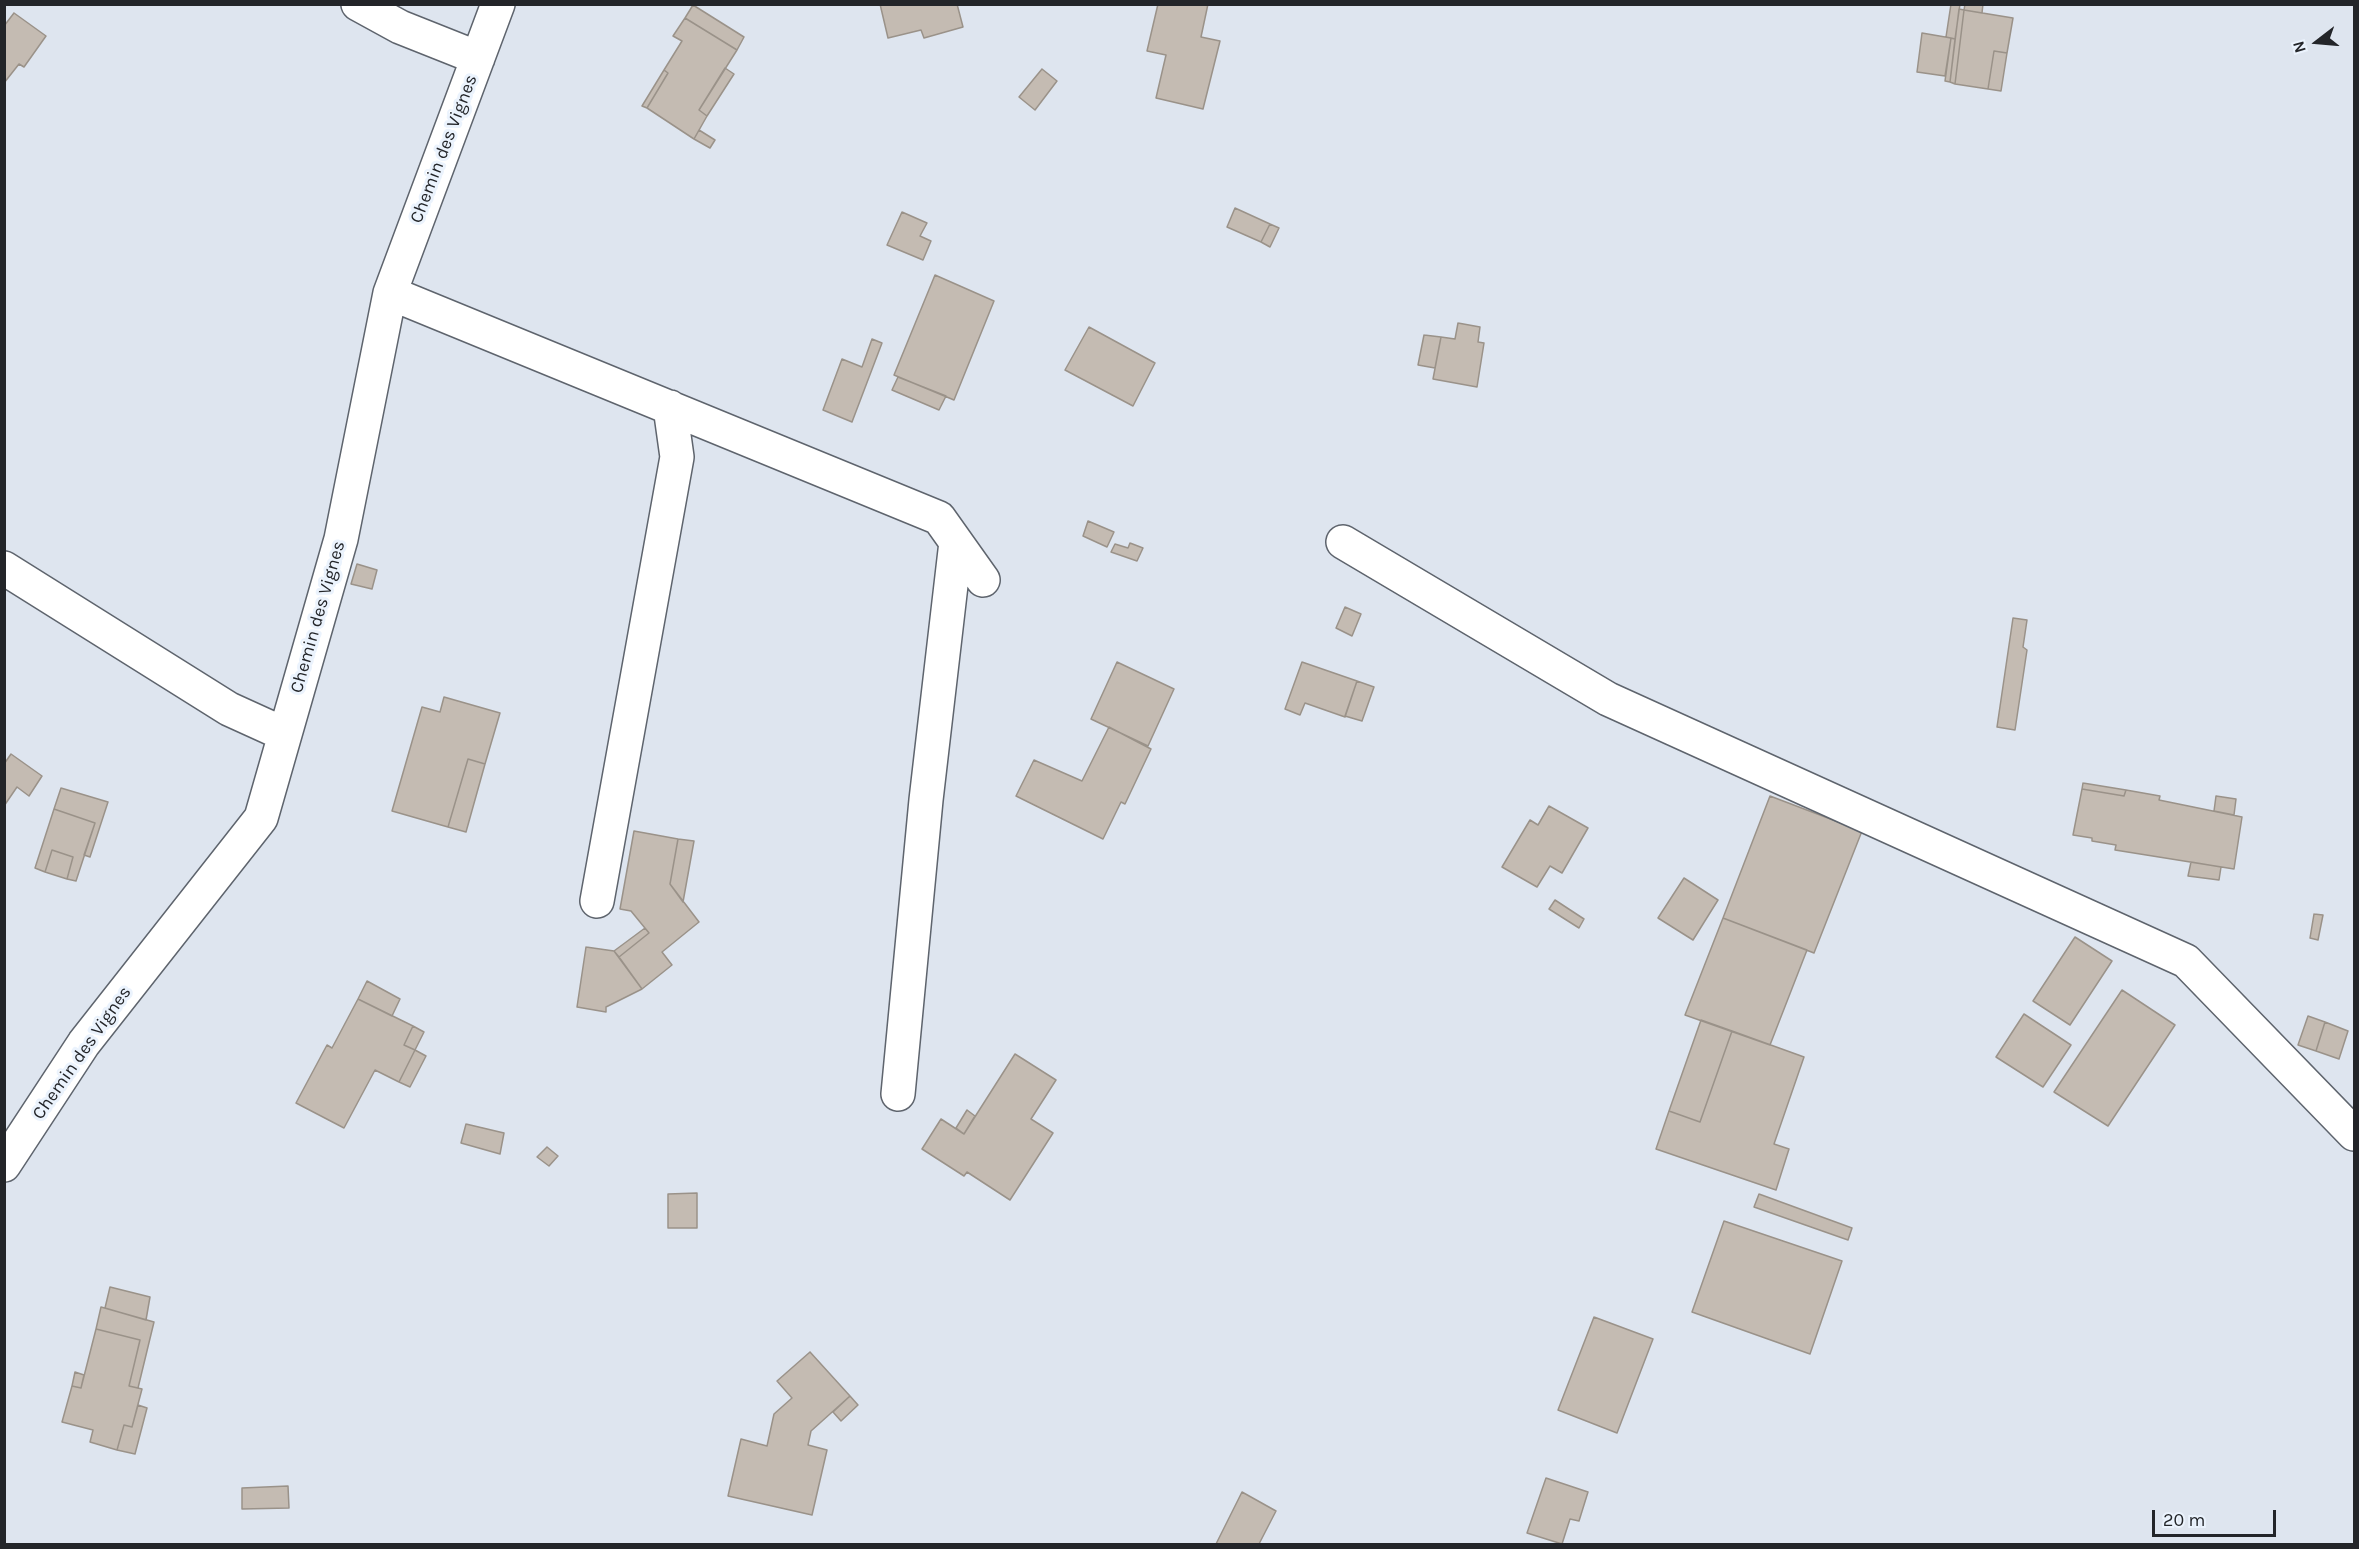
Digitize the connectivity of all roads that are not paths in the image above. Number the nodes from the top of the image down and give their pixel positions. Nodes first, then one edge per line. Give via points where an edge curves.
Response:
1 (358, 4) edge
2 (498, 4) edge
3 (478, 58) junction
4 (390, 293) junction
5 (670, 407) junction
6 (956, 542) junction
7 (1343, 542) dead end
8 (4, 568) edge
9 (983, 580) dead end
10 (284, 734) junction
11 (597, 901) dead end
12 (898, 1094) dead end
13 (2355, 1134) edge
14 (4, 1165) edge

1 - 3 street via 400,27
2 - 3 street, Chemin des Vignes
3 - 4 street, Chemin des Vignes
4 - 5 street
4 - 10 street, Chemin des Vignes via 340,539
5 - 6 street via 939,518
5 - 11 street via 677,457
6 - 9 street
6 - 12 street
7 - 13 street via 1608,699 2186,961
8 - 10 street via 229,709
10 - 14 street, Chemin des Vignes via 261,818 84,1043

